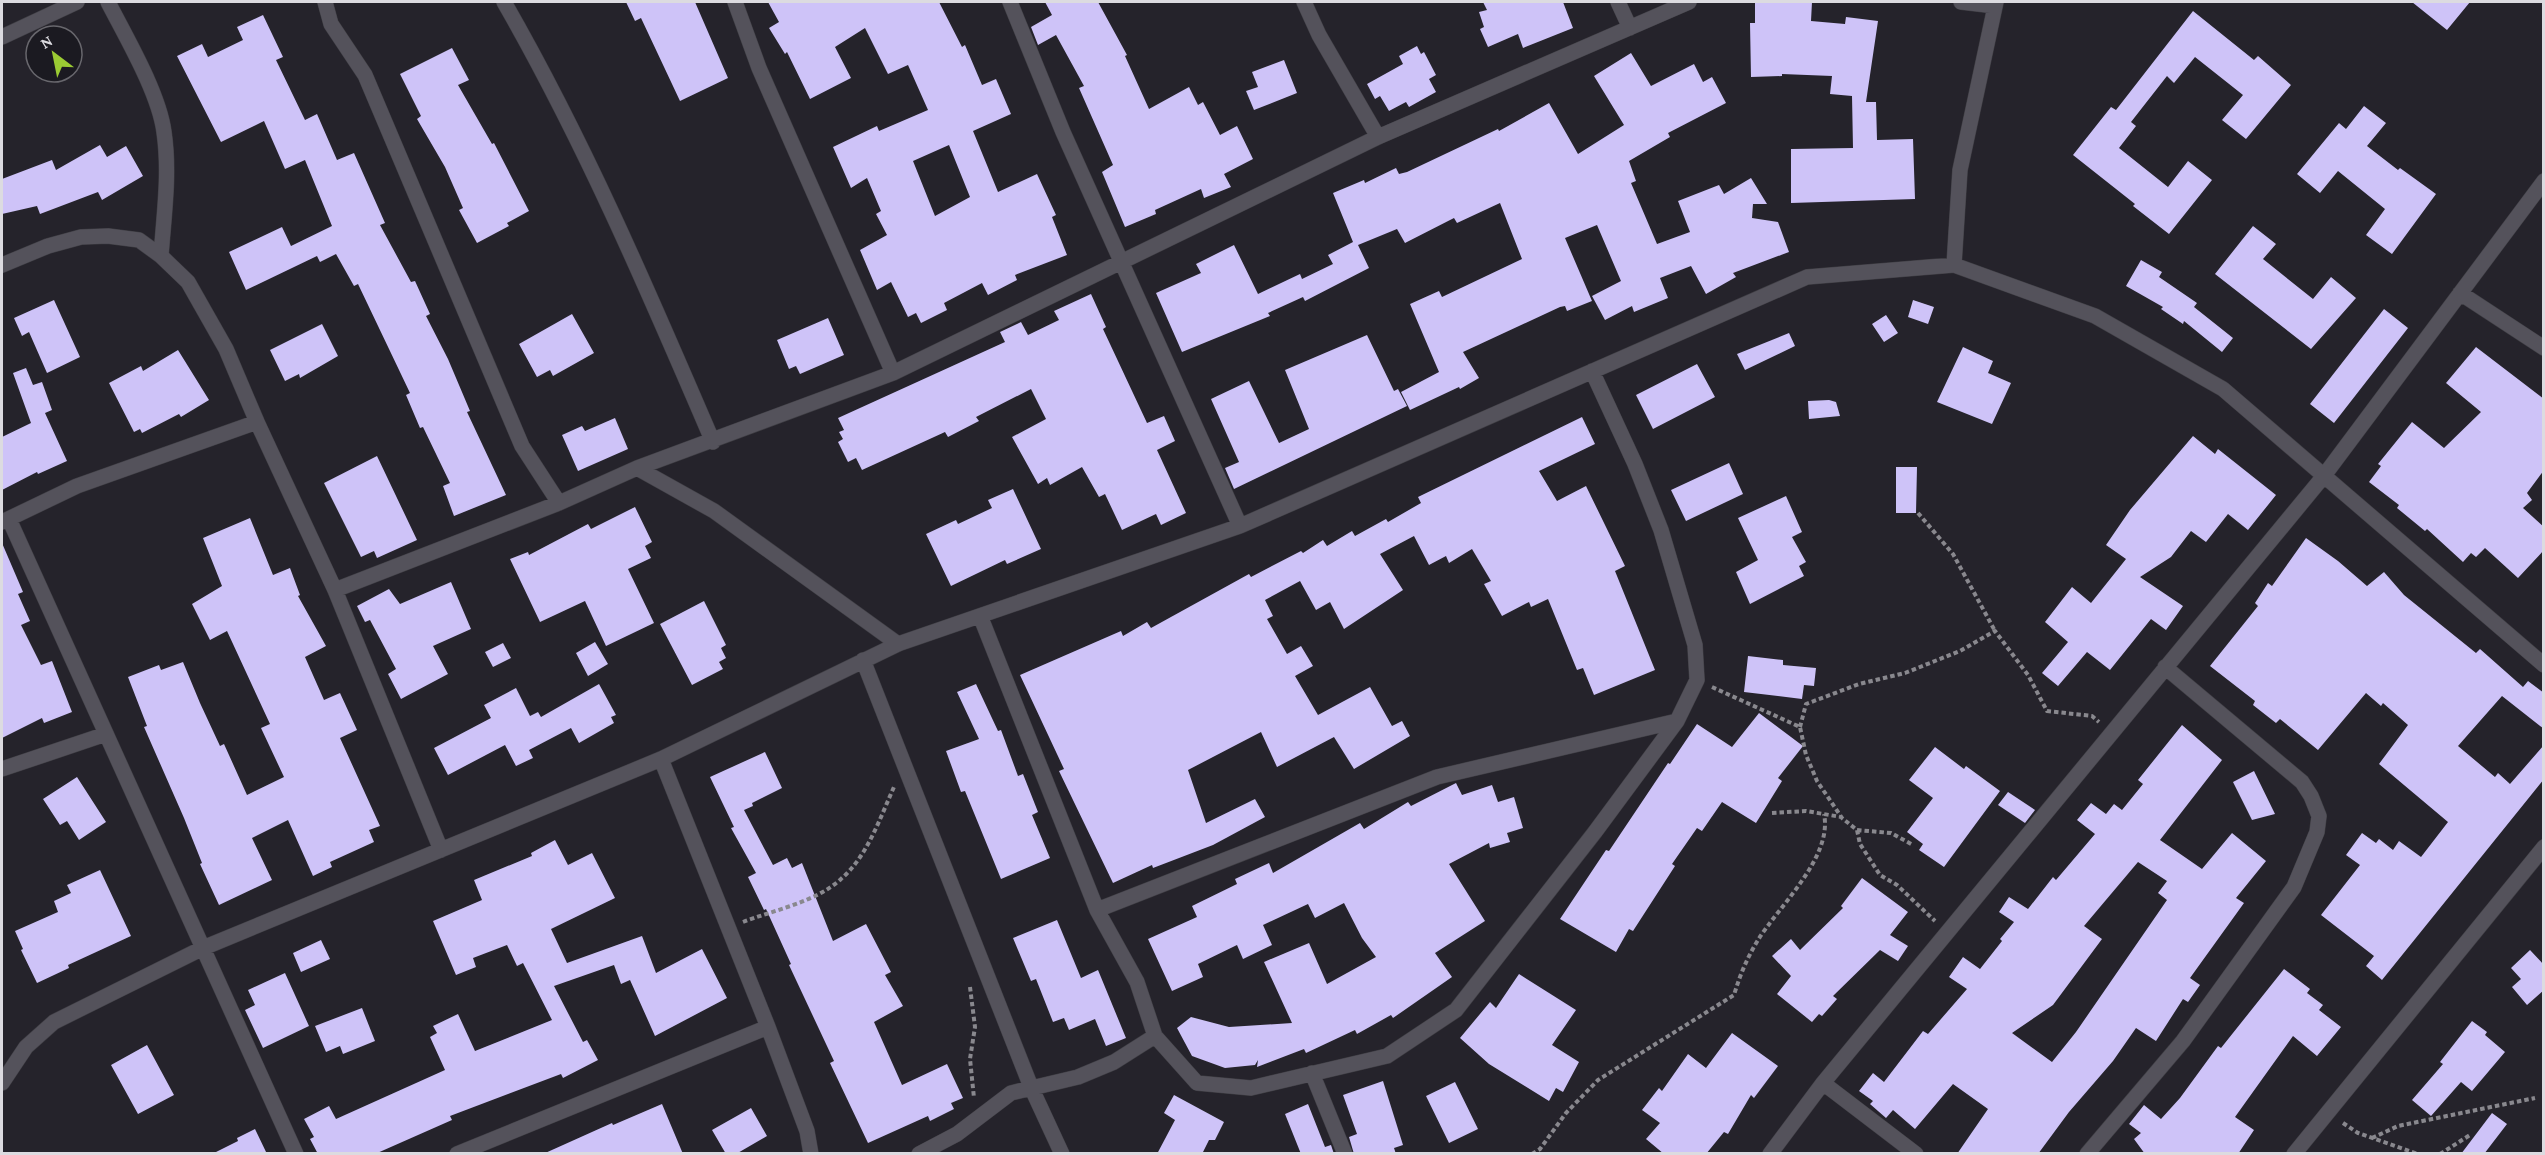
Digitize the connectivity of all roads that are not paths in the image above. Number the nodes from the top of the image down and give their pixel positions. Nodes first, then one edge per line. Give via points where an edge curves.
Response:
1 (77, 2) edge
2 (108, 2) edge
3 (326, 2) edge
4 (504, 2) edge
5 (735, 2) edge
6 (1010, 2) edge
7 (1304, 2) edge
8 (1618, 2) edge
9 (1689, 2) edge
10 (1961, 2) edge
11 (1995, 4) edge
12 (1630, 28) junction
13 (2, 37) edge
14 (1378, 137) junction
15 (2544, 181) edge
16 (160, 255) junction
17 (1120, 261) junction
18 (2, 266) edge
19 (1954, 266) junction
20 (2460, 293) junction
21 (2544, 348) edge
22 (1592, 371) junction
23 (892, 373) junction
24 (257, 422) junction
25 (713, 442) junction
26 (637, 468) junction
27 (2323, 477) junction
28 (559, 502) junction
29 (5, 520) edge
30 (1240, 526) junction
31 (335, 590) junction
32 (981, 618) junction
33 (898, 644) junction
34 (863, 660) junction
35 (2544, 665) edge
36 (2165, 667) junction
37 (1677, 721) junction
38 (106, 734) junction
39 (661, 759) junction
40 (2, 769) edge
41 (2544, 846) edge
42 (441, 850) junction
43 (1097, 910) junction
44 (203, 948) junction
45 (768, 1027) junction
46 (1155, 1036) junction
47 (26, 1047) junction
48 (2, 1062) edge
49 (1312, 1073) junction
50 (2, 1083) edge
51 (1823, 1083) junction
52 (1030, 1087) junction
53 (296, 1154) edge
54 (457, 1154) edge
55 (811, 1154) edge
56 (918, 1154) edge
57 (1062, 1154) edge
58 (1345, 1154) edge
59 (1770, 1154) edge
60 (1916, 1154) edge
61 (2087, 1154) edge
62 (2294, 1154) edge

1 - 13 street
2 - 16 street via 144,74 164,130 167,182
3 - 28 street via 331,24 365,75 522,446
4 - 25 street via 638,267
5 - 23 street via 759,68
6 - 17 street
7 - 14 street
8 - 12 street
9 - 12 street
10 - 11 street
11 - 19 street via 1960,170
12 - 14 street
14 - 17 street
15 - 20 street
16 - 18 street via 139,240 90,237 48,246
16 - 24 street via 188,282 207,312
17 - 23 street
17 - 30 street
19 - 22 street via 1807,277
19 - 27 street via 2095,316 2223,389
20 - 21 street
20 - 27 street
22 - 30 street
22 - 37 street via 1660,530 1695,645 1696,680
23 - 25 street
24 - 29 street via 77,486
24 - 31 street
25 - 26 street
26 - 28 street
26 - 33 street via 714,511
27 - 35 street
27 - 36 street
28 - 31 street
29 - 38 street
30 - 32 street
31 - 42 street
32 - 33 street
32 - 43 street
33 - 34 street
34 - 39 street
34 - 52 street
36 - 51 street
36 - 61 street via 2302,782 2319,816 2317,832 2294,887 2183,1041
37 - 43 street via 1437,777
37 - 49 street via 1456,1010 1387,1056
38 - 40 street
38 - 44 street
39 - 42 street
39 - 45 street
41 - 62 street
42 - 44 street
43 - 46 street via 1137,982
44 - 47 street via 54,1022
44 - 53 street
45 - 54 street
45 - 55 street via 807,1131
46 - 49 street via 1197,1083 1251,1088
46 - 52 street via 1087,1074
47 - 48 street
47 - 50 street
49 - 58 street
51 - 59 street
51 - 60 street
52 - 56 street via 1011,1093 957,1134
52 - 57 street

